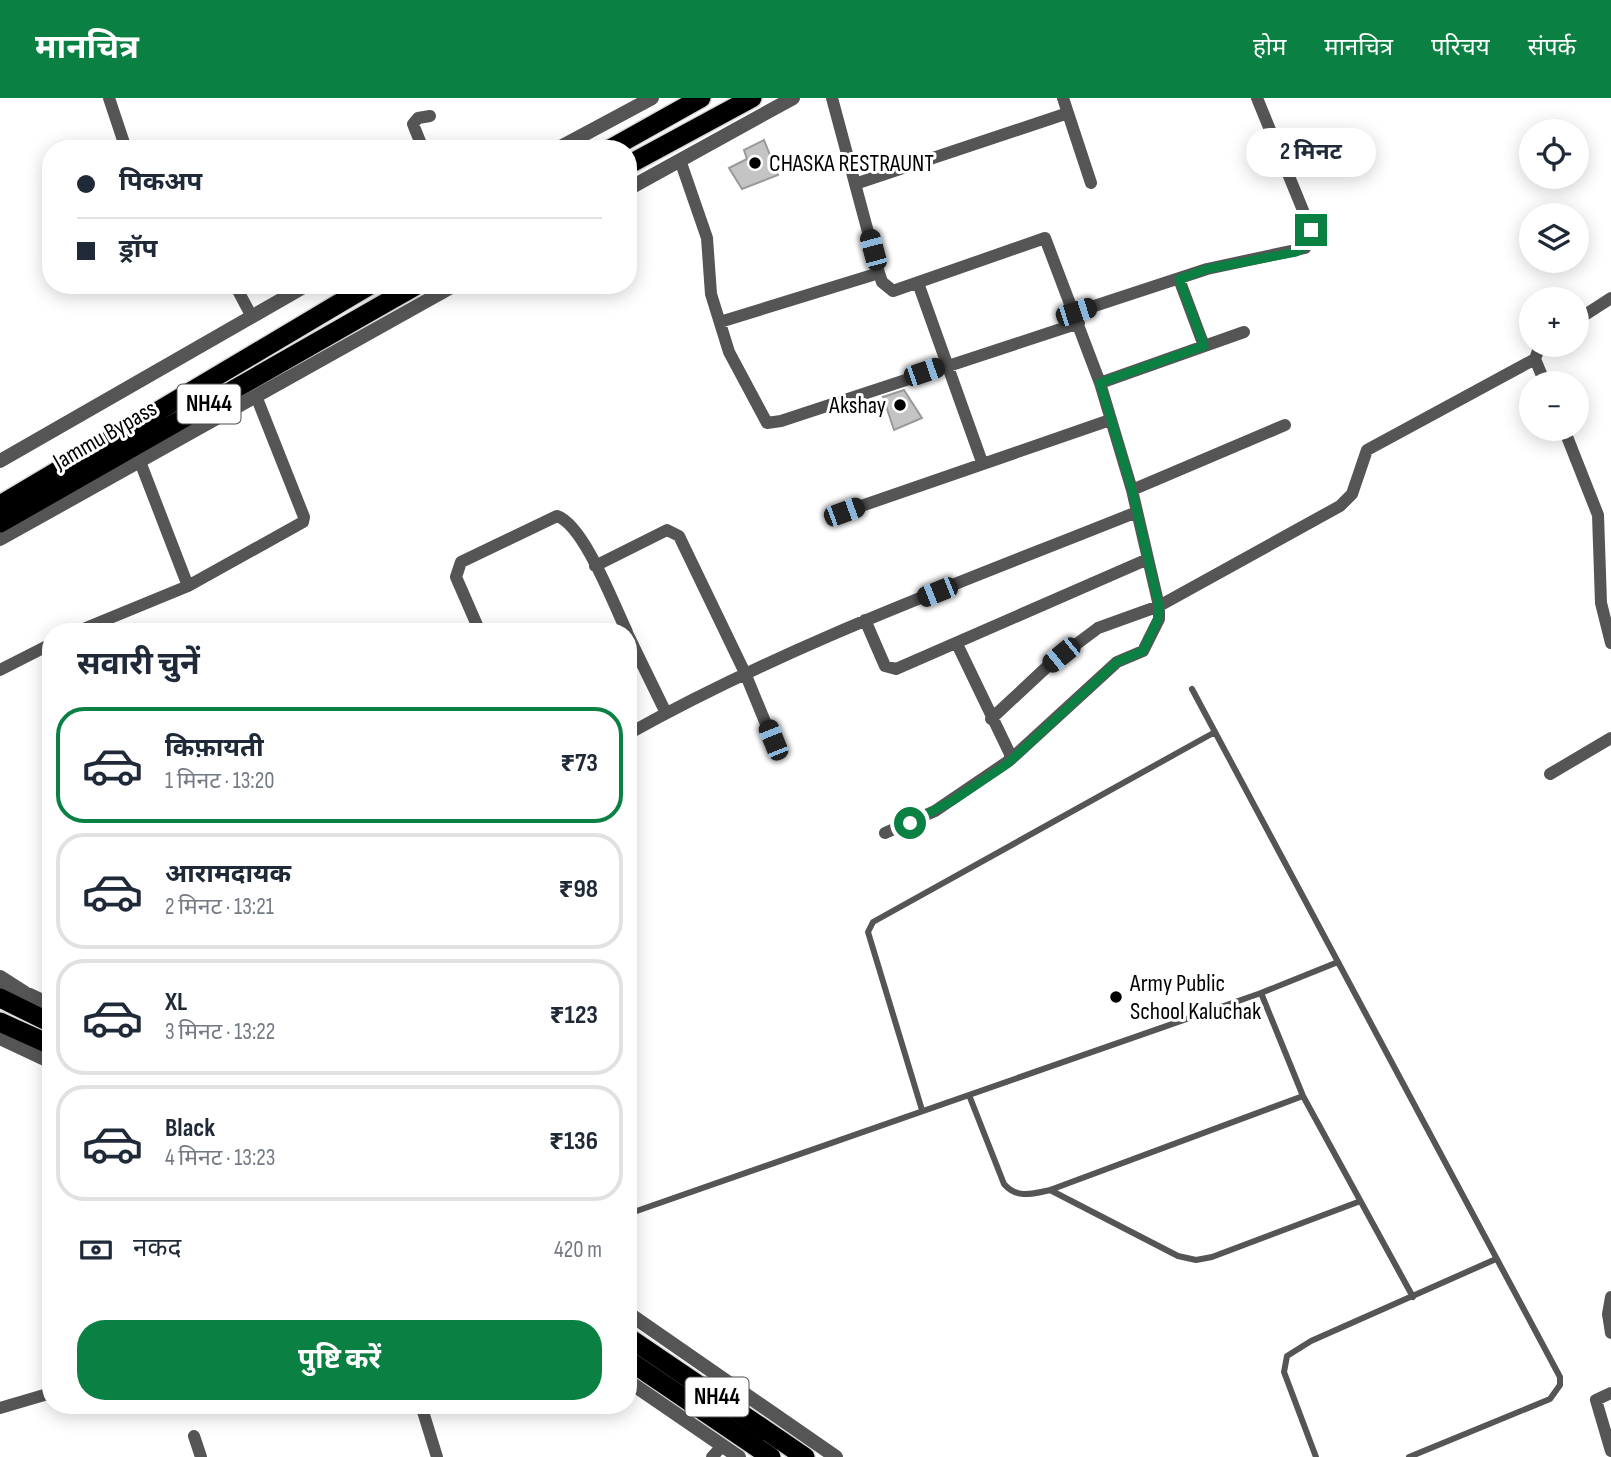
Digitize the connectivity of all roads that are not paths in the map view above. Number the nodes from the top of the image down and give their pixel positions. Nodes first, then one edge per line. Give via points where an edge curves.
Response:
1 (109, 98) edge
2 (652, 98) edge
3 (702, 98) edge
4 (752, 98) edge
5 (793, 98) edge
6 (832, 98) edge
7 (1063, 98) edge
8 (1257, 98) edge
9 (1068, 113) junction
10 (430, 116) dead end
11 (123, 140) edge
12 (419, 140) edge
13 (574, 140) edge
14 (626, 140) edge
15 (637, 160) edge
16 (680, 160) junction
17 (1091, 183) dead end
18 (637, 184) edge
19 (855, 184) junction
20 (879, 272) junction
21 (1179, 279) junction
22 (918, 283) junction
23 (240, 294) edge
24 (292, 294) edge
25 (355, 294) edge
26 (401, 294) edge
27 (438, 294) edge
28 (1611, 298) edge
29 (1589, 312) edge
30 (252, 317) junction
31 (1078, 318) junction
32 (720, 322) junction
33 (1244, 332) dead end
34 (1204, 346) junction
35 (1535, 359) joint
36 (946, 364) junction
37 (1540, 371) edge
38 (1100, 383) junction
39 (256, 396) junction
40 (1111, 420) junction
41 (1285, 425) dead end
42 (1569, 441) edge
43 (139, 459) junction
44 (0, 461) edge
45 (982, 462) junction
46 (1132, 490) junction
47 (0, 505) edge
48 (844, 512) dead end
49 (1137, 513) junction
50 (0, 523) edge
51 (0, 539) edge
52 (1148, 559) junction
53 (596, 566) junction
54 (188, 586) junction
55 (1159, 606) junction
56 (865, 620) junction
57 (98, 623) edge
58 (476, 623) edge
59 (623, 623) edge
60 (1611, 643) edge
61 (957, 644) junction
62 (42, 649) edge
63 (637, 652) edge
64 (0, 670) edge
65 (745, 673) junction
66 (1192, 689) dead end
67 (666, 713) junction
68 (991, 719) junction
69 (637, 729) edge
70 (1214, 732) junction
71 (1611, 738) edge
72 (773, 740) dead end
73 (1010, 760) junction
74 (1550, 774) dead end
75 (885, 833) dead end
76 (1338, 962) junction
77 (0, 977) edge
78 (0, 992) edge
79 (1261, 993) junction
80 (30, 995) junction
81 (0, 998) edge
82 (42, 1001) edge
83 (42, 1019) edge
84 (0, 1022) edge
85 (0, 1038) edge
86 (42, 1041) edge
87 (42, 1058) edge
88 (969, 1095) junction
89 (1303, 1096) junction
90 (922, 1110) junction
91 (1050, 1190) junction
92 (1358, 1202) junction
93 (637, 1211) edge
94 (1496, 1259) junction
95 (1413, 1297) junction
96 (1611, 1297) edge
97 (637, 1319) edge
98 (1611, 1333) edge
99 (637, 1342) edge
100 (637, 1366) edge
101 (637, 1387) edge
102 (1611, 1393) edge
103 (42, 1396) edge
104 (0, 1408) edge
105 (424, 1414) edge
106 (194, 1436) dead end
107 (722, 1446) junction
108 (1611, 1451) edge
109 (201, 1457) edge
110 (437, 1457) edge
111 (712, 1457) edge
112 (739, 1457) edge
113 (771, 1457) edge
114 (805, 1457) edge
115 (836, 1457) edge
116 (1316, 1457) edge
117 (1409, 1457) edge

1 - 11 street
2 - 13 street
3 - 14 highway
4 - 15 highway
5 - 16 street
6 - 19 street
7 - 9 street
8 - 21 street via 1306,215 1310,239 1296,252
9 - 17 street
9 - 19 street
10 - 12 street via 413,124
16 - 18 street
16 - 32 street via 707,238 711,293
19 - 20 street
20 - 22 street via 882,282 893,291
20 - 32 street
21 - 31 street
21 - 34 street
22 - 31 street via 1045,238
22 - 36 street
23 - 30 street
24 - 30 street
25 - 47 highway, Jammu Bypass / NH44
26 - 50 highway, Jammu Bypass / NH44
27 - 39 street
28 - 29 street
30 - 44 street
31 - 36 street
31 - 38 street
32 - 36 street via 729,352 767,423
33 - 34 street
34 - 38 street
35 - 37 street
35 - 55 street via 1367,450 1352,494 1340,506
36 - 45 street
38 - 40 street
39 - 43 street
39 - 54 street via 303,522
40 - 45 street
40 - 46 street
41 - 46 street
42 - 60 street via 1598,515 1601,603
43 - 51 street
43 - 54 street
45 - 48 street
46 - 49 street
49 - 52 street
49 - 56 street
52 - 55 street
52 - 61 street
53 - 58 street via 571,524 556,516 471,555 461,562 456,577
53 - 59 street
53 - 65 street via 667,530 674,531
54 - 57 street
55 - 68 street via 1098,628 1050,664
55 - 73 street via 1143,651 1117,662
56 - 61 street via 890,669
56 - 65 street
61 - 68 street
62 - 64 street
63 - 67 street
65 - 67 street
65 - 72 street
66 - 70 lane
67 - 69 street
68 - 73 street
70 - 76 lane
70 - 90 lane via 873,922 868,932
71 - 74 street
73 - 75 street via 935,811
76 - 79 lane
76 - 94 lane
77 - 80 street
78 - 80 street
79 - 88 lane
79 - 89 lane
80 - 82 street
81 - 83 highway
84 - 86 highway
85 - 87 street
88 - 90 lane
88 - 91 lane via 1004,1184 1017,1194
89 - 91 lane
89 - 92 lane
90 - 93 lane
91 - 92 lane via 1161,1248 1196,1260
92 - 95 lane
94 - 95 lane
94 - 117 lane via 1557,1367 1556,1391 1550,1399
95 - 116 lane via 1287,1356 1284,1372
96 - 98 street
97 - 115 street
99 - 114 highway, NH44
100 - 113 highway, NH44
101 - 107 street
102 - 108 street via 1597,1398 1596,1403
103 - 104 street
105 - 110 street
106 - 109 street
107 - 111 street
107 - 112 street

